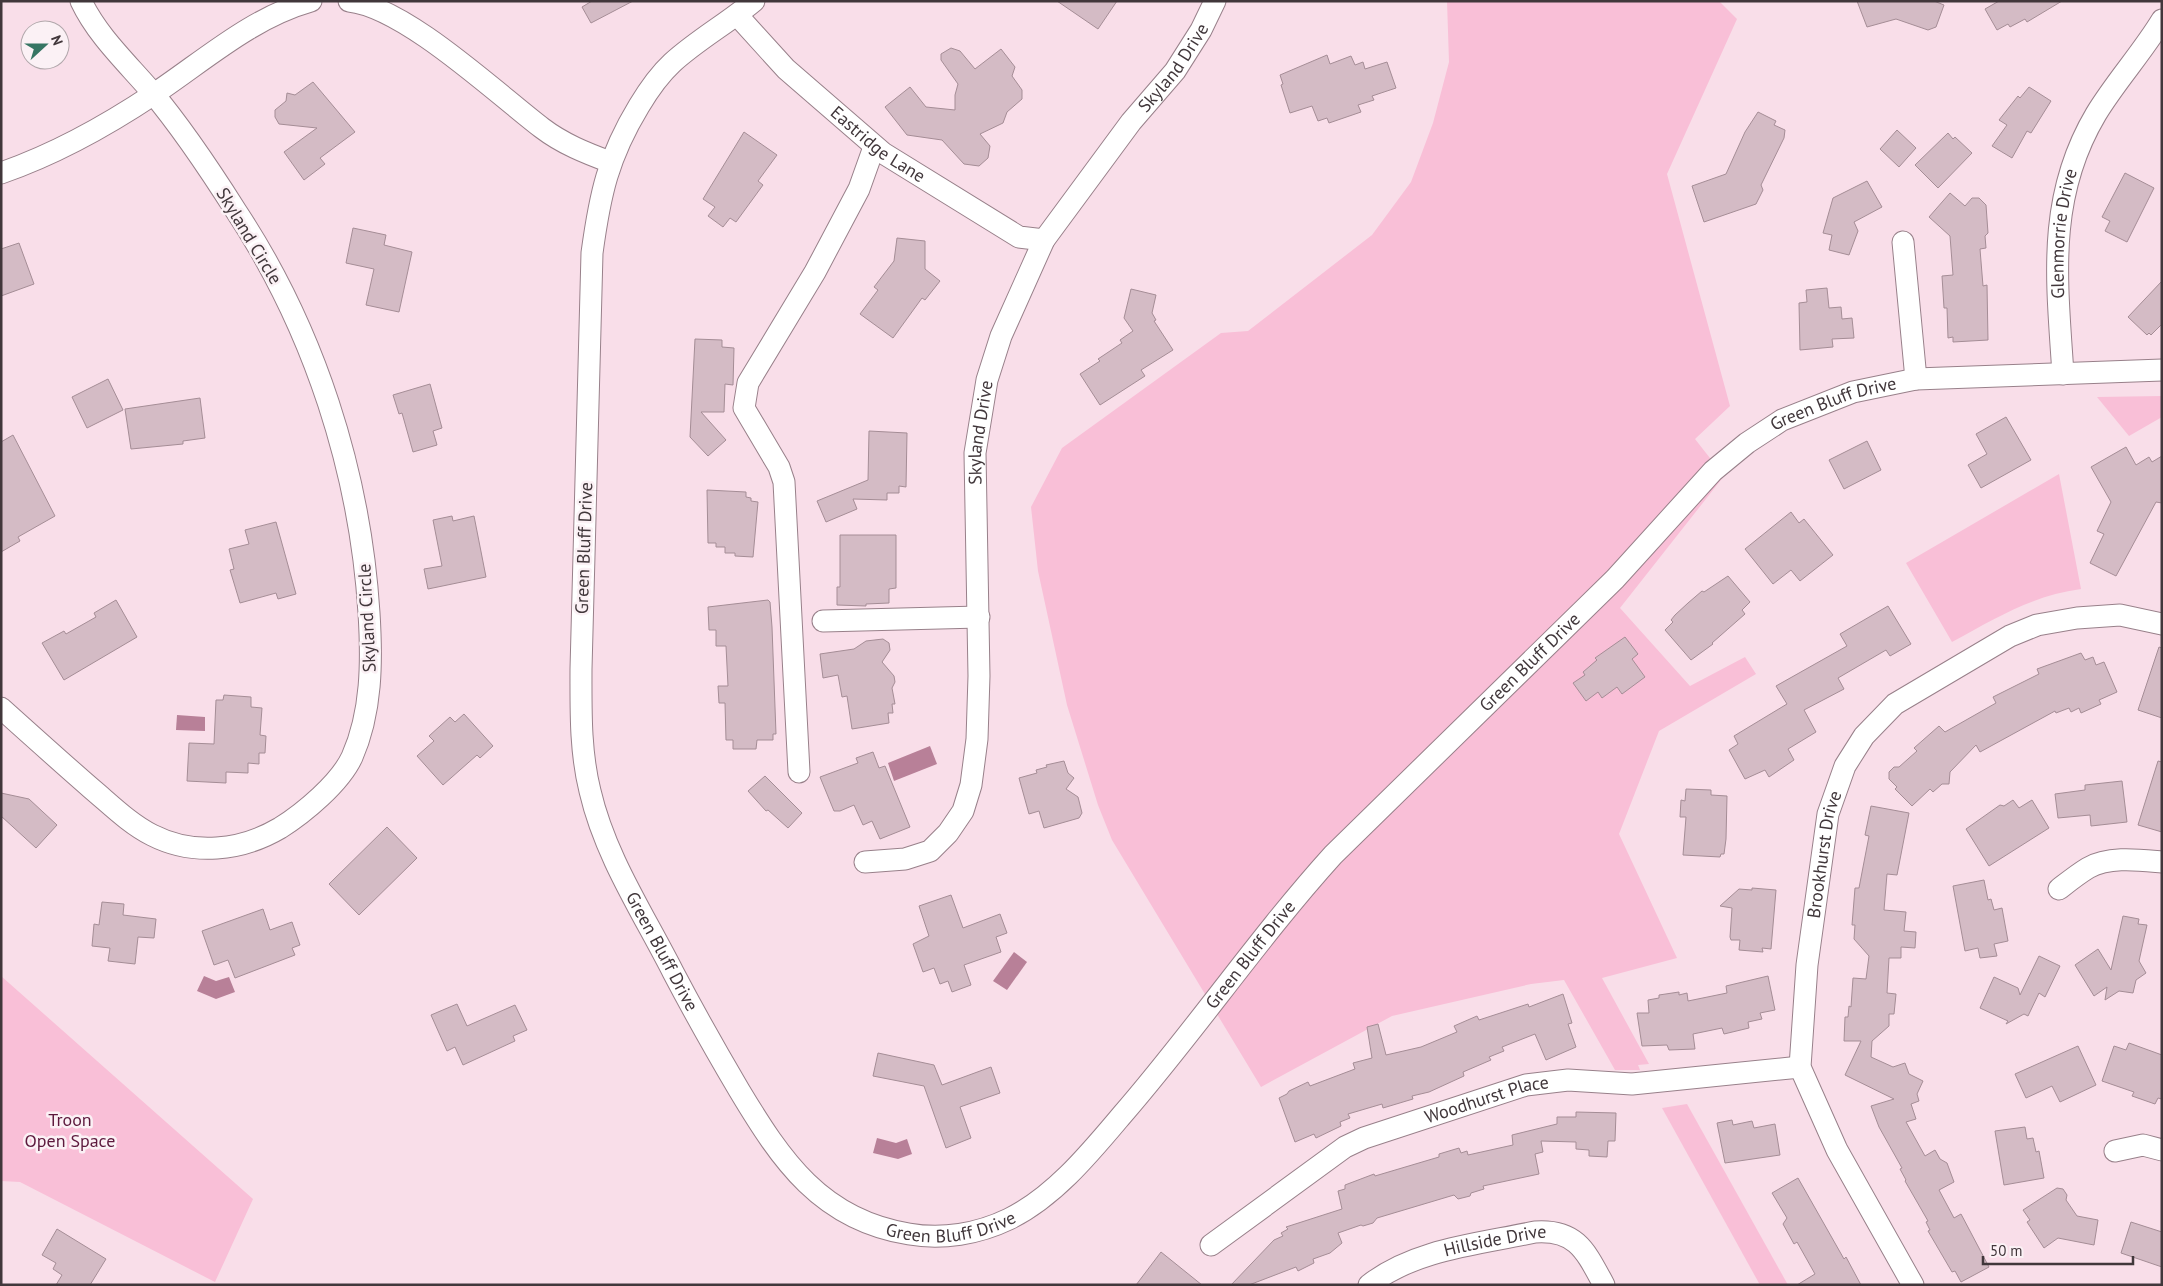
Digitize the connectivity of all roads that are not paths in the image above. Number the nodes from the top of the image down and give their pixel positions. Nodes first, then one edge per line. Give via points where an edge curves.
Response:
1 (80, 1) edge
2 (311, 1) edge
3 (349, 1) edge
4 (754, 1) edge
5 (1215, 1) edge
6 (736, 15) junction
7 (2162, 20) edge
8 (154, 94) junction
9 (874, 146) junction
10 (610, 162) junction
11 (1, 172) edge
12 (1044, 240) junction
13 (1903, 242) dead end
14 (2162, 370) edge
15 (2063, 374) junction
16 (1916, 379) junction
17 (979, 617) junction
18 (792, 621) junction
19 (2162, 624) edge
20 (1, 708) edge
21 (799, 772) dead end
22 (866, 862) dead end
23 (2162, 862) edge
24 (2059, 890) dead end
25 (1800, 1067) junction
26 (2162, 1150) edge
27 (2115, 1151) dead end
28 (1211, 1246) dead end
29 (1368, 1285) edge
30 (1604, 1285) edge
31 (1913, 1285) edge

1 - 8 street, Skyland Circle via 90,21
2 - 8 street via 257,22
3 - 10 street via 382,11 421,34 543,129 576,149
4 - 6 street, Green Bluff Drive
5 - 12 street, Skyland Drive via 1175,71 1131,122
6 - 9 street, Eastridge Lane via 786,69
6 - 10 street, Green Bluff Drive via 662,73 624,130
7 - 15 street, Glenmorrie Drive via 2104,100 2075,159 2057,236 2056,278
8 - 11 street via 66,147 34,162
8 - 20 street, Skyland Circle via 252,237 288,305 324,388 352,489 368,596 372,651 370,687 358,740 351,760 336,782 284,825 244,844 197,849 150,835 125,818
9 - 12 street, Eastridge Lane via 1019,237
9 - 18 street via 859,189 815,272 748,383 744,408 779,467 784,482
10 - 16 street, Green Bluff Drive via 598,208 592,253 581,669 582,732 590,790 612,856 707,1037 770,1141 793,1171 823,1198 874,1227 903,1234 940,1236 980,1230 1009,1219 1040,1200 1105,1135 1162,1070 1333,855 1619,575 1712,471 1747,443 1790,416 1868,388
12 - 17 street, Skyland Drive via 1001,336 981,411 975,453
13 - 16 street
14 - 15 street
15 - 16 street, Green Bluff Drive
17 - 18 street
17 - 22 street, Skyland Drive via 977,738 971,785 963,811 930,851 905,859
18 - 21 street
19 - 25 street, Brookhurst Drive via 2120,615 2037,625 2010,636 1895,704 1864,736 1845,766 1828,814 1807,965
23 - 24 street via 2130,860 2103,863 2089,867
25 - 28 street, Woodhurst Place via 1632,1084 1568,1080 1526,1085 1345,1147
25 - 31 street, Brookhurst Drive via 1837,1150
26 - 27 street via 2143,1146
29 - 30 street, Hillside Drive via 1389,1270 1417,1258 1535,1232 1553,1231 1575,1241 1589,1256

